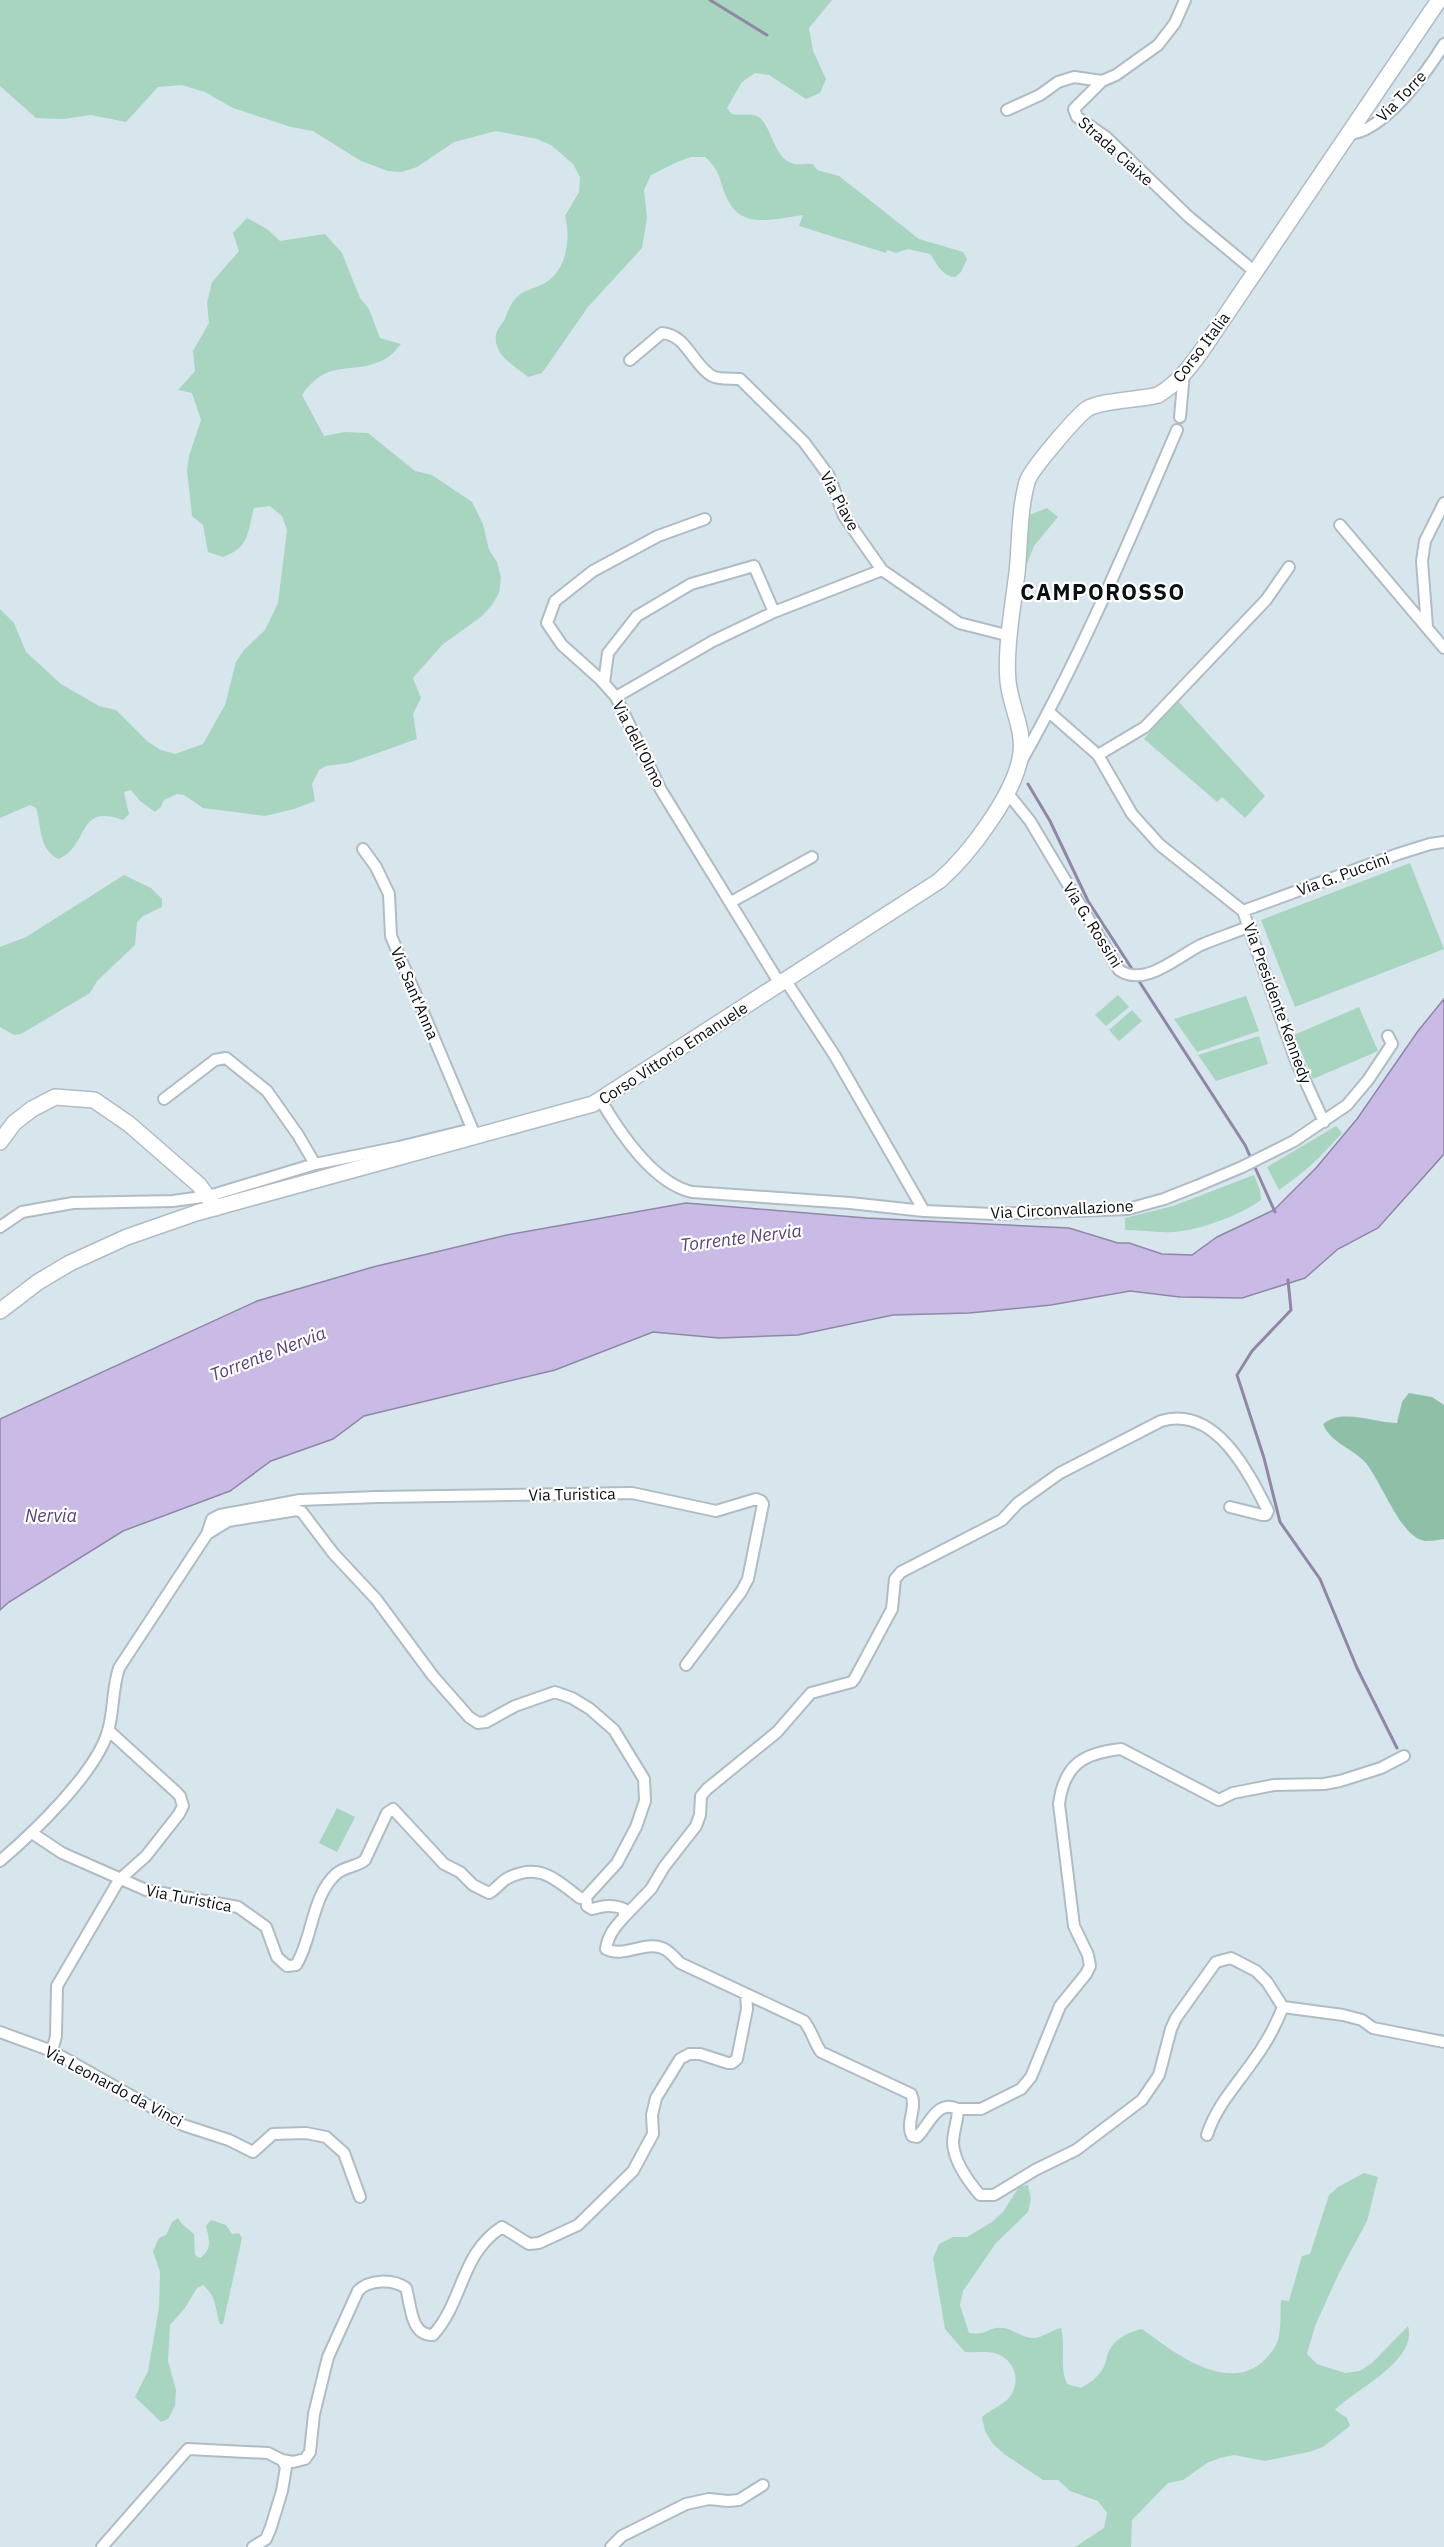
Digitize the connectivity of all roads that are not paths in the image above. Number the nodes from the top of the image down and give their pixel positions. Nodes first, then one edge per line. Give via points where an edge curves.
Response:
1 (1185, 0) edge
2 (1439, 0) edge
3 (1444, 44) edge
4 (1102, 81) junction
5 (1007, 110) dead end
6 (1348, 134) junction
7 (1254, 272) junction
8 (630, 360) dead end
9 (1184, 373) junction
10 (1180, 417) dead end
11 (1177, 430) dead end
12 (1444, 504) edge
13 (705, 519) dead end
14 (1340, 525) dead end
15 (1289, 567) dead end
16 (882, 570) junction
17 (774, 612) junction
18 (1427, 627) junction
19 (1010, 636) junction
20 (1444, 648) edge
21 (604, 683) junction
22 (616, 697) junction
23 (1049, 712) junction
24 (1024, 751) junction
25 (1098, 755) junction
26 (1015, 774) joint
27 (1006, 791) junction
28 (1444, 842) edge
29 (363, 849) dead end
30 (812, 857) dead end
31 (731, 902) junction
32 (1244, 911) junction
33 (1250, 926) junction
34 (783, 982) junction
35 (1388, 1036) dead end
36 (164, 1098) dead end
37 (600, 1099) junction
38 (1324, 1122) junction
39 (474, 1133) junction
40 (0, 1142) edge
41 (402, 1151) junction
42 (315, 1164) junction
43 (212, 1202) junction
44 (924, 1211) junction
45 (0, 1227) edge
46 (0, 1311) edge
47 (1230, 1507) dead end
48 (207, 1534) junction
49 (687, 1665) dead end
50 (108, 1730) junction
51 (1404, 1756) dead end
52 (32, 1833) junction
53 (0, 1861) edge
54 (119, 1880) junction
55 (580, 1899) dead end
56 (624, 1917) junction
57 (746, 1994) junction
58 (1283, 2007) junction
59 (0, 2032) edge
60 (1444, 2042) edge
61 (52, 2051) junction
62 (958, 2109) junction
63 (1207, 2135) dead end
64 (360, 2198) dead end
65 (282, 2460) junction
66 (763, 2485) dead end
67 (102, 2547) edge
68 (253, 2547) edge
69 (611, 2547) edge

1 - 4 street, Strada Ciaixe via 1175,23 1158,45
2 - 6 main road, Corso Italia
3 - 6 street, Via Torre via 1403,99 1367,129
4 - 5 street via 1074,77
4 - 7 street, Strada Ciaixe via 1074,109 1077,117 1106,137 1189,218
6 - 7 main road, Corso Italia
7 - 9 main road, Corso Italia
8 - 16 street, Via Piave via 662,333 672,334 713,377 740,379 804,442 829,476 844,516
9 - 10 street
9 - 19 main road, Corso Italia via 1158,395 1088,409 1029,475
11 - 23 street
12 - 18 street via 1425,541 1422,561
13 - 21 street, Via dell'Olmo via 658,536 593,571 555,601 547,623 562,645
14 - 18 street
15 - 25 street via 1266,600 1145,727
16 - 17 street
16 - 19 street, Via Piave via 959,623
17 - 21 street via 754,566 691,584 637,616 608,653
17 - 22 street via 713,641
18 - 20 street
19 - 24 main road, Corso Italia via 1008,682
21 - 22 street, Via dell'Olmo
22 - 31 street, Via dell'Olmo via 661,790
23 - 24 street
23 - 25 street, Via Presidente Kennedy
24 - 26 main road, Corso Italia
25 - 32 street, Via Presidente Kennedy via 1132,813 1160,845
26 - 27 main road, Corso Vittorio Emanuele
27 - 33 street, Via G. Rossini via 1030,821 1080,908 1126,975 1143,976 1201,945
27 - 34 main road, Corso Vittorio Emanuele via 975,844 946,876
28 - 32 street, Via G. Puccini via 1398,854
29 - 39 street, Via Sant'Anna via 389,894 391,936
30 - 31 street
31 - 34 street, Via dell'Olmo
32 - 33 street, Via Presidente Kennedy
33 - 38 street, Via Presidente Kennedy via 1296,1061
34 - 37 main road, Corso Vittorio Emanuele
34 - 44 street via 835,1056
35 - 38 street, Via Circonvallazione via 1392,1044 1368,1080 1347,1105
36 - 42 street via 215,1060 226,1058 267,1091
37 - 39 main road, Corso Vittorio Emanuele via 593,1104
37 - 44 street, Via Circonvallazione via 647,1163 680,1190
38 - 44 street, Via Circonvallazione via 1242,1167 1164,1199 1128,1209 993,1214
39 - 41 main road, Corso Vittorio Emanuele
40 - 43 main road via 14,1123 55,1097 94,1100 129,1124
41 - 42 street
41 - 43 main road, Corso Vittorio Emanuele
42 - 43 street
43 - 45 street via 73,1203 22,1212
43 - 46 main road, Corso Vittorio Emanuele via 70,1263
47 - 56 street via 1262,1515 1268,1511 1221,1439 1207,1427 1171,1418 1060,1473 1018,1503 1002,1520 901,1572 895,1579 892,1609 852,1682 811,1694 777,1732 715,1781 701,1796 696,1826 651,1889
48 - 49 street, Via Turistica via 212,1519 220,1515 300,1500 632,1494 716,1511 756,1499 761,1501 748,1579
48 - 50 street, Via Turistica via 119,1668
48 - 56 street, Via Turistica via 228,1521 302,1512 469,1717 478,1723 486,1722 515,1706 555,1692 590,1709 614,1730 644,1779 645,1801 617,1863 586,1896 587,1906 592,1909 617,1906 624,1909
50 - 52 street, Via Turistica via 96,1760
50 - 54 street via 180,1796 183,1806 146,1856
51 - 62 street via 1340,1781 1274,1785 1233,1793 1219,1800 1121,1749 1084,1758 1072,1767 1061,1787 1059,1804 1074,1926 1090,1966 1060,2006 1031,2077 1021,2089 981,2109
52 - 53 street, Via Turistica
52 - 54 street, Via Turistica via 62,1853
54 - 55 street, Via Turistica via 146,1890 238,1908 266,1927 281,1963 296,1965 329,1883 345,1868 365,1860 387,1813 393,1809 444,1864 483,1891 489,1893 504,1880 534,1869
54 - 61 street via 57,1986
56 - 57 street via 607,1940 606,1949 665,1949 680,1964
57 - 62 street via 804,2021 821,2052 911,2094 912,2136 917,2137 943,2107 951,2105
57 - 65 street via 747,2009 737,2059 728,2063 700,2054 680,2059 656,2098 653,2134 633,2171 578,2225 540,2243 529,2244 502,2227 481,2242 442,2325 433,2335 420,2331 413,2322 406,2288 399,2283 363,2285 327,2357 310,2452 305,2459
58 - 60 street via 1343,2015 1373,2028
58 - 62 street via 1256,1971 1231,1959 1216,1962 1176,2019 1159,2075 1142,2100 1090,2141 994,2195 980,2195 955,2154
58 - 63 street via 1252,2063 1228,2092
59 - 61 street, Via Leonardo da Vinci
61 - 64 street, Via Leonardo da Vinci via 183,2125 253,2152 273,2134 306,2133 326,2138 344,2153
65 - 67 street via 268,2452 189,2449
65 - 68 street via 286,2467 271,2527 266,2539
66 - 69 street via 739,2499 686,2504 622,2536

